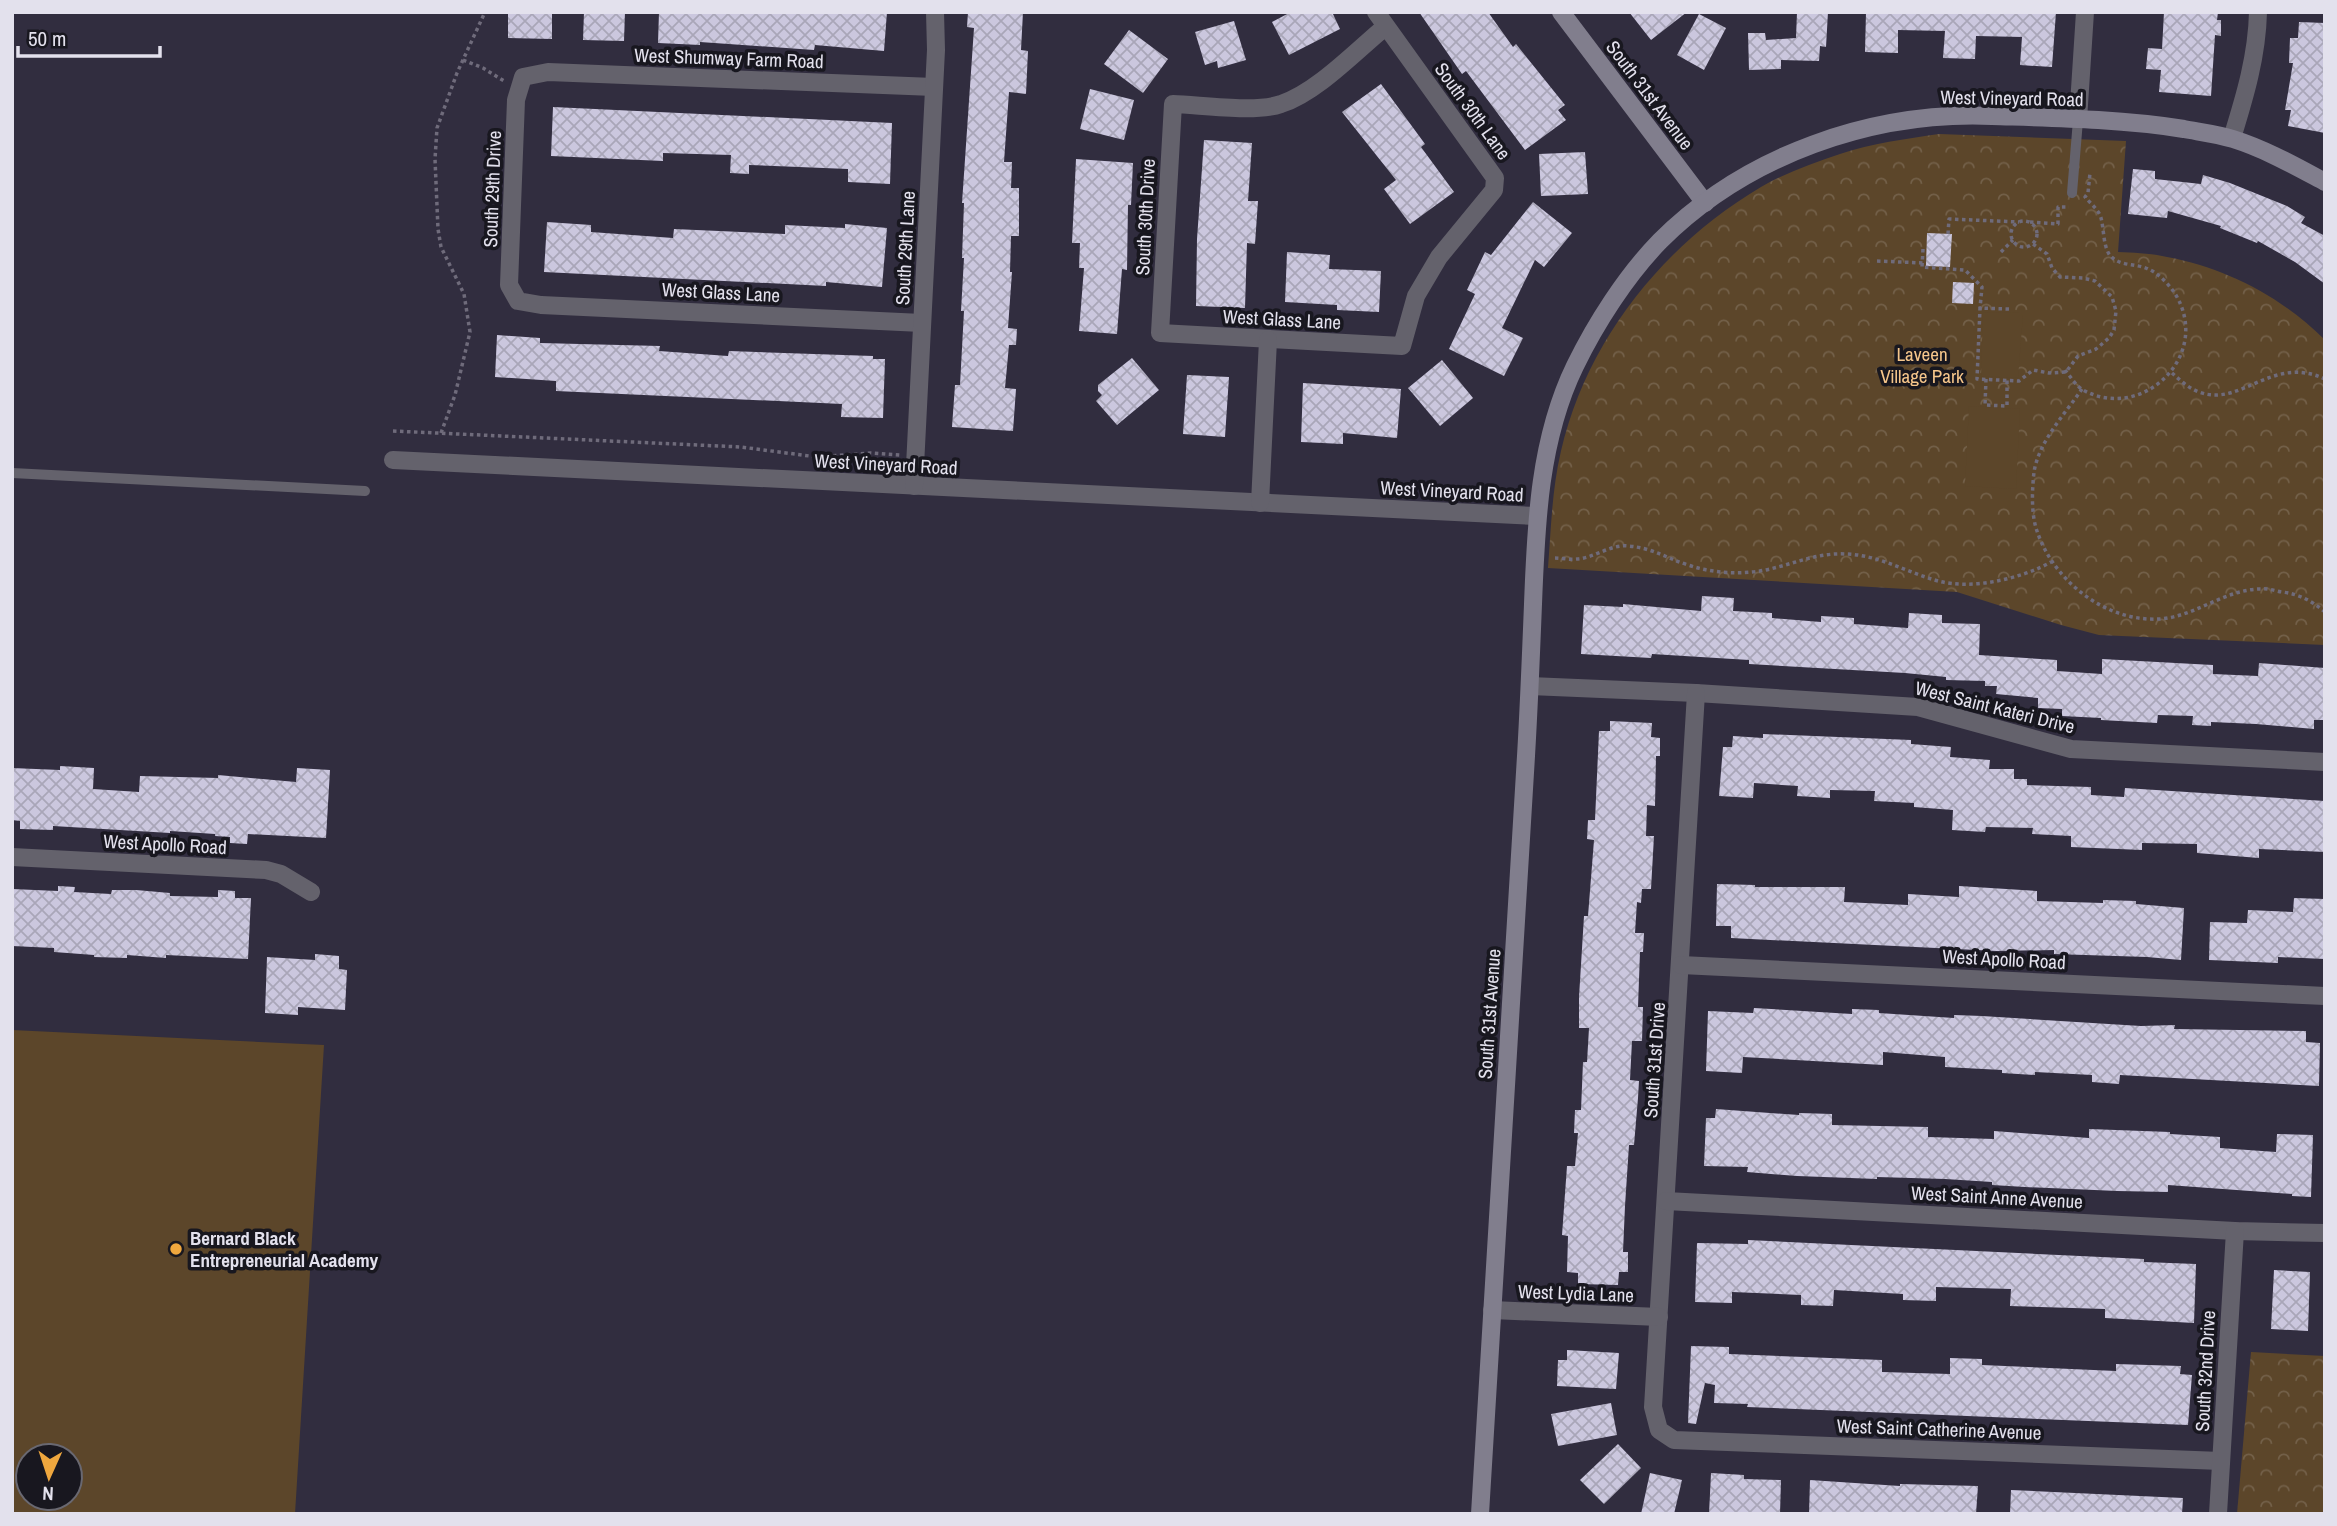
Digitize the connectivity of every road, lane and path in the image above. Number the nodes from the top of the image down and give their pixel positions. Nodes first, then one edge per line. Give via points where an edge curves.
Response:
1 (485, 12) edge
2 (935, 12) edge
3 (1561, 12) edge
4 (2085, 12) edge
5 (2258, 12) edge
6 (1381, 19) edge
7 (463, 60) junction
8 (520, 83) junction
9 (934, 87) junction
10 (2078, 120) junction
11 (2232, 138) junction
12 (2090, 166) dead end
13 (2325, 182) edge
14 (2073, 193) dead end
15 (2085, 197) junction
16 (2081, 201) dead end
17 (1705, 203) junction
18 (2076, 205) dead end
19 (2019, 222) junction
20 (2029, 222) junction
21 (1948, 234) dead end
22 (2013, 240) junction
23 (2033, 244) junction
24 (1923, 249) dead end
25 (2001, 252) dead end
26 (1877, 261) dead end
27 (1923, 263) junction
28 (518, 301) joint
29 (1980, 308) junction
30 (2009, 309) dead end
31 (922, 323) junction
32 (1160, 333) joint
33 (1268, 340) junction
34 (1402, 346) joint
35 (2066, 371) junction
36 (2172, 373) junction
37 (1986, 379) junction
38 (2325, 379) edge
39 (2007, 380) junction
40 (2082, 389) junction
41 (393, 431) dead end
42 (441, 433) junction
43 (916, 457) junction
44 (393, 460) dead end
45 (12, 473) edge
46 (914, 486) junction
47 (365, 491) dead end
48 (1260, 503) junction
49 (1536, 516) junction
50 (1555, 558) dead end
51 (2051, 562) junction
52 (2325, 612) edge
53 (1530, 685) junction
54 (1696, 693) junction
55 (2325, 762) edge
56 (12, 857) edge
57 (311, 892) dead end
58 (1681, 965) junction
59 (2325, 996) edge
60 (1666, 1201) junction
61 (2235, 1231) junction
62 (2325, 1233) edge
63 (1492, 1310) junction
64 (1659, 1317) junction
65 (1659, 1430) joint
66 (2221, 1461) junction
67 (1480, 1514) edge
68 (2218, 1514) edge

1 - 7 path
2 - 9 street, South 29th Lane
3 - 17 street, South 31st Avenue
4 - 10 street
5 - 11 street via 2255,55
6 - 32 street, South 30th Drive via 1305,94 1279,105 1173,104
6 - 34 street, South 30th Lane via 1495,178 1494,190 1439,257 1416,296
7 - 8 path
7 - 42 path via 437,128 435,159 441,247 464,294 470,332
8 - 9 street, West Shumway Farm Road via 548,72
8 - 28 street, South 29th Drive via 509,285
9 - 31 street, South 29th Lane
10 - 11 street, West Vineyard Road via 2157,125
10 - 14 lane
10 - 17 street, West Vineyard Road via 1946,115 1874,127 1772,162
11 - 13 street, West Vineyard Road
12 - 15 path
15 - 16 path
15 - 36 path via 2101,215 2110,255 2120,263 2149,269 2168,285 2180,304 2186,328 2183,351
17 - 49 street, West Vineyard Road via 1660,241 1629,278 1582,352 1555,420
18 - 20 path via 2058,207 2058,223
19 - 20 path
19 - 21 path via 1948,219
19 - 22 path via 2012,230
20 - 23 path via 2037,232
22 - 23 path via 2024,247
22 - 25 path
23 - 35 path via 2047,254 2060,277 2090,279 2101,285 2112,297 2116,311 2109,338 2078,356
24 - 27 path
26 - 27 path
27 - 29 path via 1922,267 1965,270 1982,287
28 - 31 street, West Glass Lane
29 - 30 path
29 - 37 path via 1977,379
31 - 43 street, South 29th Lane
32 - 33 street, West Glass Lane
33 - 34 street, West Glass Lane
33 - 48 street
35 - 39 path via 2033,370 2019,381
35 - 40 path
36 - 38 path via 2200,393 2219,395 2271,375 2295,372
36 - 40 path via 2146,393 2124,398
37 - 39 path
37 - 39 path via 1985,405 2007,406
40 - 51 path via 2042,449 2035,472 2036,530
41 - 42 path
42 - 43 path via 741,447 817,457 871,453
43 - 46 street, South 29th Lane
44 - 46 street, West Vineyard Road
45 - 47 lane
46 - 48 street, West Vineyard Road
48 - 49 street, West Vineyard Road
49 - 53 street, South 31st Avenue
50 - 51 path via 1577,559 1623,545 1650,548 1687,565 1719,572 1754,572 1829,553 1850,554 1894,563 1939,581 1978,583 2011,579
51 - 52 path via 2076,589 2129,616 2159,619 2185,614 2244,591 2262,589 2294,594
53 - 54 street, West Saint Kateri Drive
53 - 63 street, South 31st Avenue
54 - 55 street, West Saint Kateri Drive via 1918,707 2071,749
54 - 58 street, South 31st Drive
56 - 57 street, West Apollo Road via 267,870
58 - 59 street, West Apollo Road
58 - 60 street, South 31st Drive
60 - 61 street, West Saint Anne Avenue
60 - 64 street, South 31st Drive
61 - 62 street, West Saint Anne Avenue
61 - 66 street, South 32nd Drive
63 - 64 street, West Lydia Lane
63 - 67 street, South 31st Avenue
64 - 65 street, South 31st Drive via 1653,1408
65 - 66 street, West Saint Catherine Avenue via 1674,1440
66 - 68 street, South 32nd Drive

